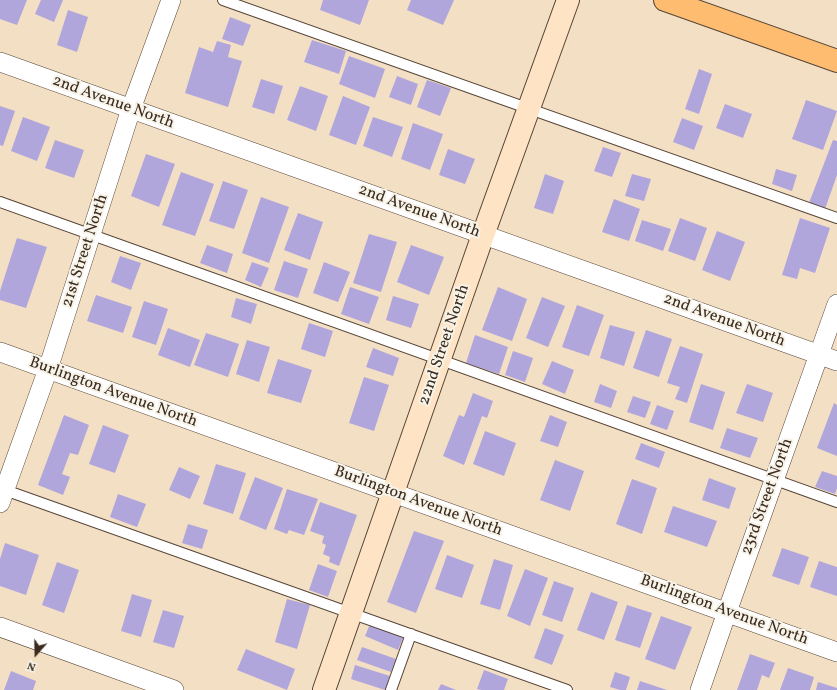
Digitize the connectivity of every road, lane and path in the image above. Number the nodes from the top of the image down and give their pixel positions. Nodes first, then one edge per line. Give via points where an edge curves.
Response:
1 (171, 0) edge
2 (223, 0) edge
3 (568, 0) edge
4 (665, 0) edge
5 (837, 61) edge
6 (0, 62) edge
7 (131, 109) junction
8 (529, 109) junction
9 (0, 202) edge
10 (837, 218) edge
11 (91, 235) junction
12 (483, 235) junction
13 (837, 304) edge
14 (0, 352) edge
15 (819, 355) junction
16 (440, 360) junction
17 (837, 361) edge
18 (48, 369) junction
19 (774, 480) junction
20 (394, 493) junction
21 (2, 494) edge
22 (837, 502) edge
23 (727, 612) junction
24 (352, 613) junction
25 (0, 627) edge
26 (411, 634) junction
27 (837, 652) edge
28 (174, 690) edge
29 (324, 690) edge
30 (391, 690) edge
31 (567, 690) edge
32 (700, 690) edge

1 - 7 street, 21st Street North
2 - 8 lane
3 - 8 street, 22nd Street North
4 - 5 main road
6 - 7 street, 2nd Avenue North
7 - 11 street, 21st Street North
7 - 12 street, 2nd Avenue North
8 - 10 lane
8 - 12 street, 22nd Street North
9 - 11 lane
11 - 16 lane
11 - 18 street, 21st Street North
12 - 15 street, 2nd Avenue North
12 - 16 street, 22nd Street North
13 - 15 street, 23rd Street North
14 - 18 street, Burlington Avenue North
15 - 17 street, 2nd Avenue North
15 - 19 street, 23rd Street North
16 - 19 lane
16 - 20 street, 22nd Street North
18 - 20 street, Burlington Avenue North
18 - 21 street, 21st Street North
19 - 22 lane
19 - 23 street, 23rd Street North
20 - 23 street, Burlington Avenue North
20 - 24 street, 22nd Street North
21 - 24 lane
23 - 27 street, Burlington Avenue North
23 - 32 street, 23rd Street North
24 - 26 lane
24 - 29 street, 22nd Street North
25 - 28 street
26 - 30 lane
26 - 31 lane

